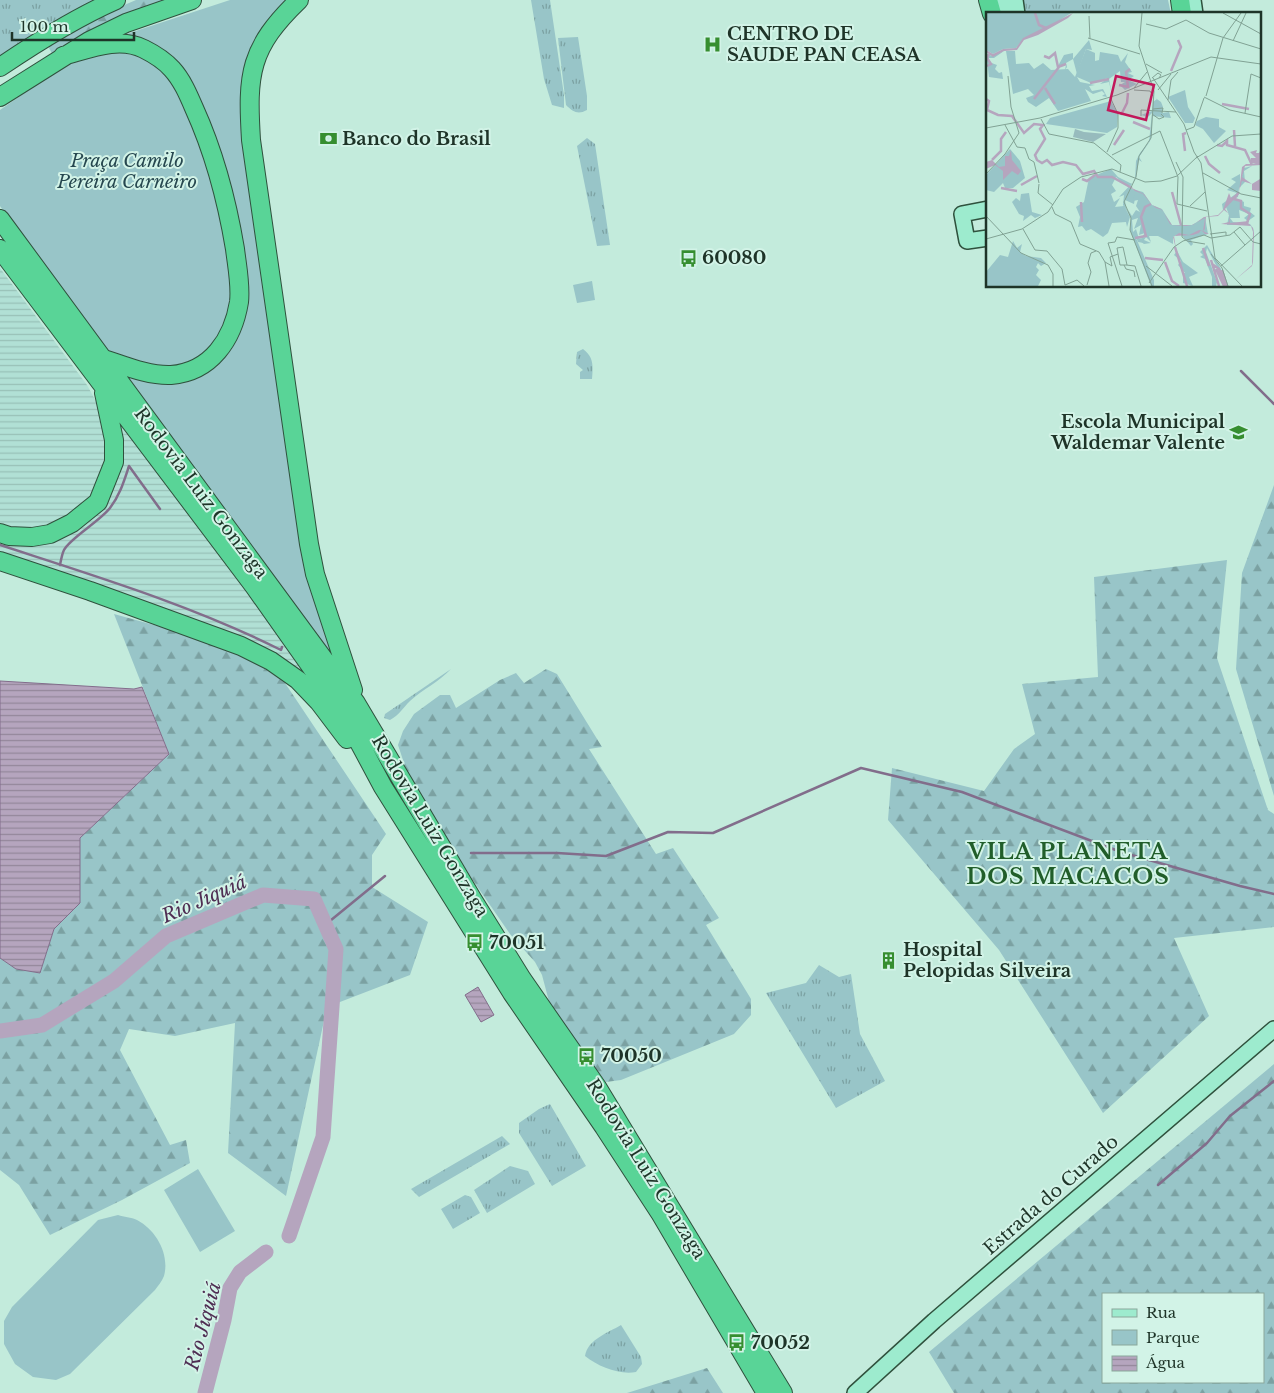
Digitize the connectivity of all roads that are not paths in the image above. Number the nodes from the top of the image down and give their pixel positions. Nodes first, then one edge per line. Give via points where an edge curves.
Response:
1 (116, 0) edge
2 (192, 0) edge
3 (299, 0) edge
4 (64, 56) junction
5 (0, 67) edge
6 (0, 98) edge
7 (986, 209) edge
8 (0, 219) edge
9 (986, 238) edge
10 (0, 250) edge
11 (94, 356) junction
12 (103, 387) junction
13 (0, 533) edge
14 (0, 561) edge
15 (356, 703) junction
16 (383, 787) junction
17 (1274, 1028) edge
18 (766, 1393) edge
19 (783, 1393) edge
20 (855, 1393) edge

1 - 5 highway via 86,14
2 - 4 highway via 126,23
3 - 15 highway via 280,19 257,56 249,98 251,140 308,544
4 - 6 highway
4 - 11 highway via 119,44 142,48 172,68 189,97 207,141 224,196 240,289 229,337 210,360 194,370 169,375 152,373
7 - 9 main road via 962,214 967,241
8 - 11 highway
10 - 11 highway
11 - 12 highway, Rodovia Luiz Gonzaga
11 - 15 highway, Rodovia Luiz Gonzaga
12 - 13 highway via 114,440 114,462 98,502 50,534 32,537
12 - 16 highway, Rodovia Luiz Gonzaga via 294,641 345,716
14 - 16 highway via 241,646 271,660 298,680 319,702
15 - 19 highway, Rodovia Luiz Gonzaga via 473,900 596,1087
16 - 18 highway, Rodovia Luiz Gonzaga via 512,993 660,1213
17 - 20 main road, Estrada do Curado

